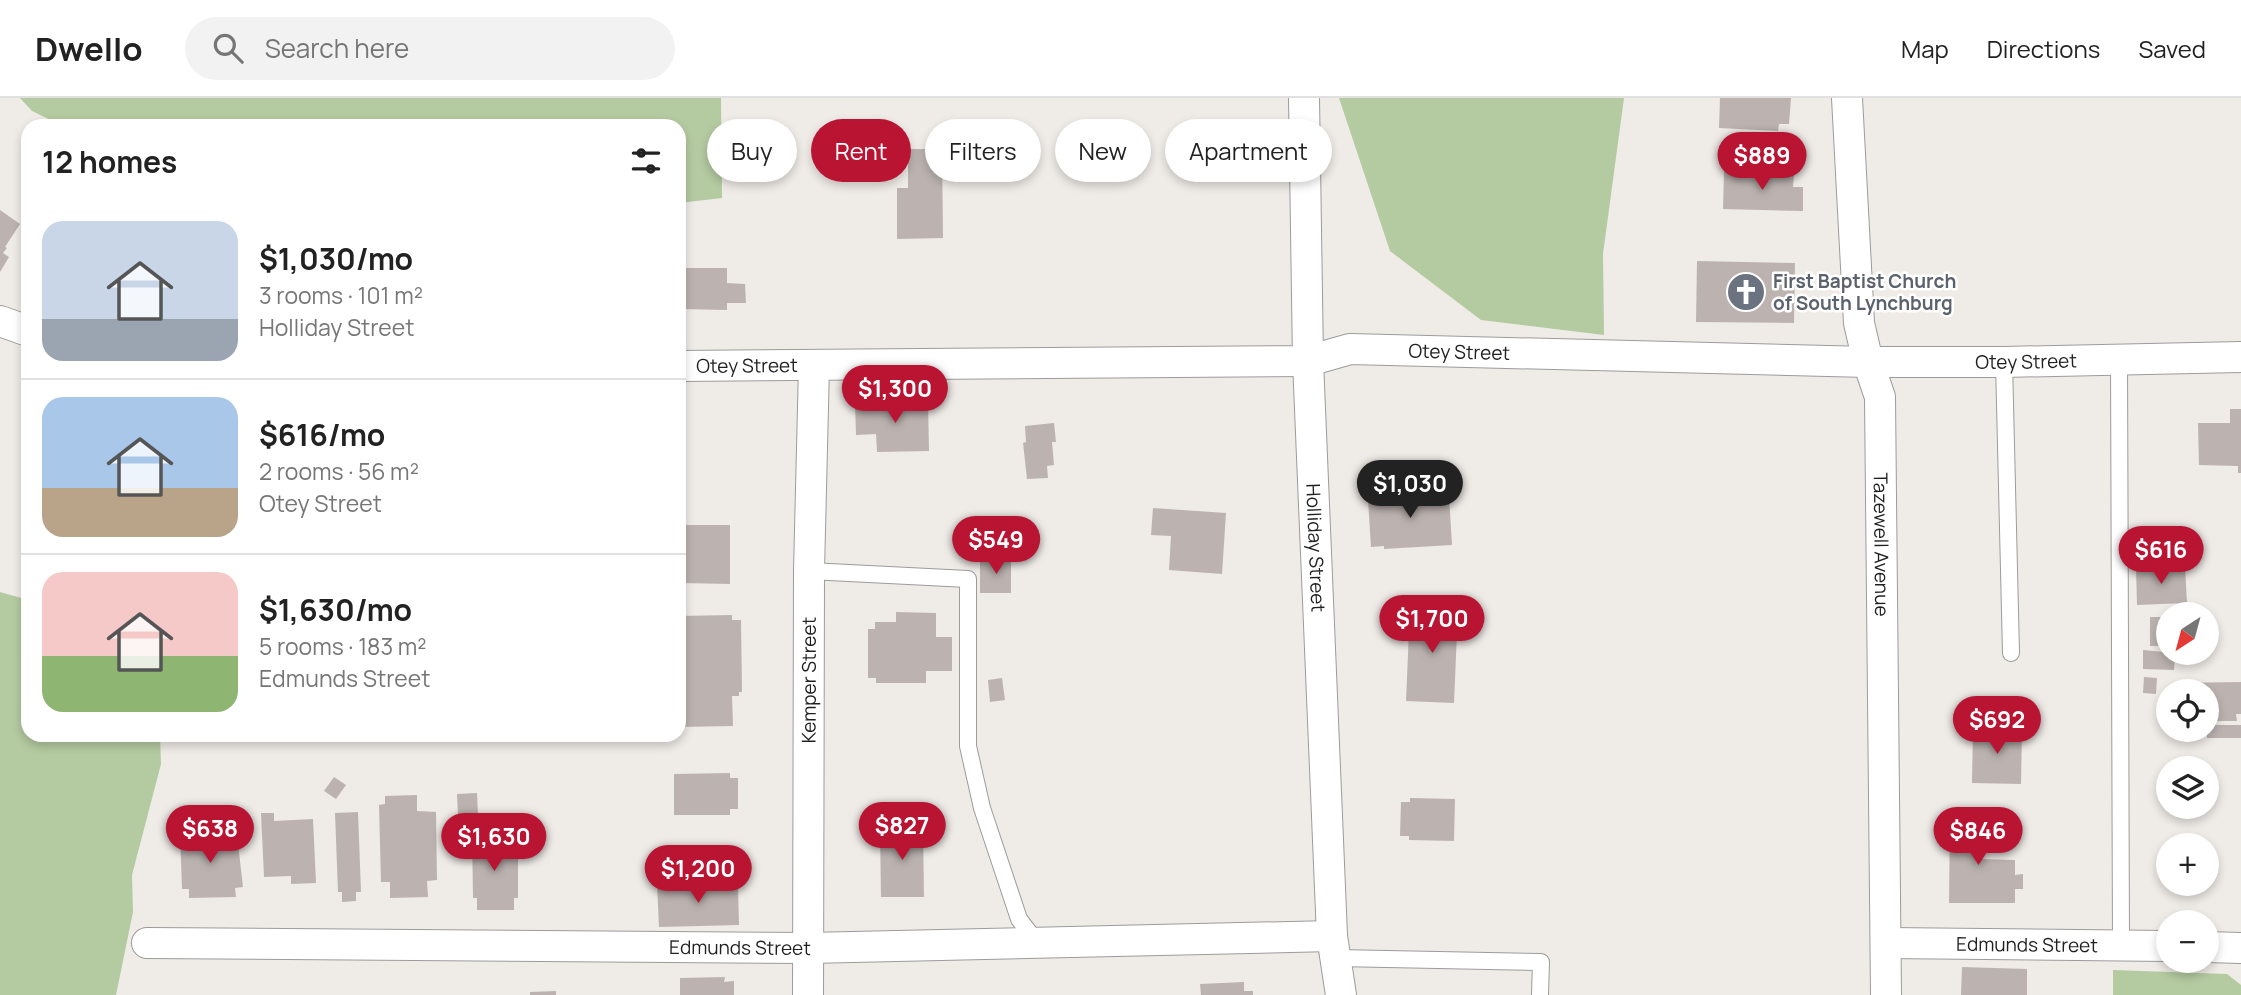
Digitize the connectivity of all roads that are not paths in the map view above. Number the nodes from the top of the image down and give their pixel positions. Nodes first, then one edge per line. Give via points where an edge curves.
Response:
1 (1304, 98) edge
2 (1847, 98) edge
3 (0, 321) edge
4 (21, 328) edge
5 (2241, 357) edge
6 (2119, 358) junction
7 (1308, 361) junction
8 (1868, 362) junction
9 (2004, 362) junction
10 (686, 366) edge
11 (814, 366) junction
12 (809, 571) junction
13 (2011, 653) dead end
14 (147, 943) dead end
15 (1887, 943) junction
16 (1038, 944) junction
17 (2121, 945) junction
18 (2156, 946) edge
19 (1334, 947) junction
20 (2219, 947) edge
21 (808, 948) junction
22 (2241, 948) edge
23 (808, 995) edge
24 (1340, 995) edge
25 (1540, 995) edge
26 (1886, 995) edge

1 - 7 street, Holliday Street
2 - 8 street, Tazewell Avenue via 1859,323
3 - 4 street
5 - 6 street, Otey Street
6 - 9 street, Otey Street
6 - 17 lane
7 - 8 street, Otey Street via 1350,349
7 - 11 street, Otey Street
7 - 19 street, Holliday Street
8 - 9 street, Otey Street
8 - 15 street, Tazewell Avenue via 1880,397
9 - 13 lane
10 - 11 street, Otey Street
11 - 12 street, Kemper Street
12 - 16 lane via 968,579 968,747 982,808 1019,919
12 - 21 street, Kemper Street
14 - 21 street, Edmunds Street
15 - 17 street, Edmunds Street
15 - 26 street, Tazewell Avenue
16 - 19 street, Edmunds Street
16 - 21 street, Edmunds Street
17 - 18 street, Edmunds Street
19 - 24 street, Holliday Street
19 - 25 lane via 1541,962
20 - 22 street
21 - 23 street, Kemper Street

